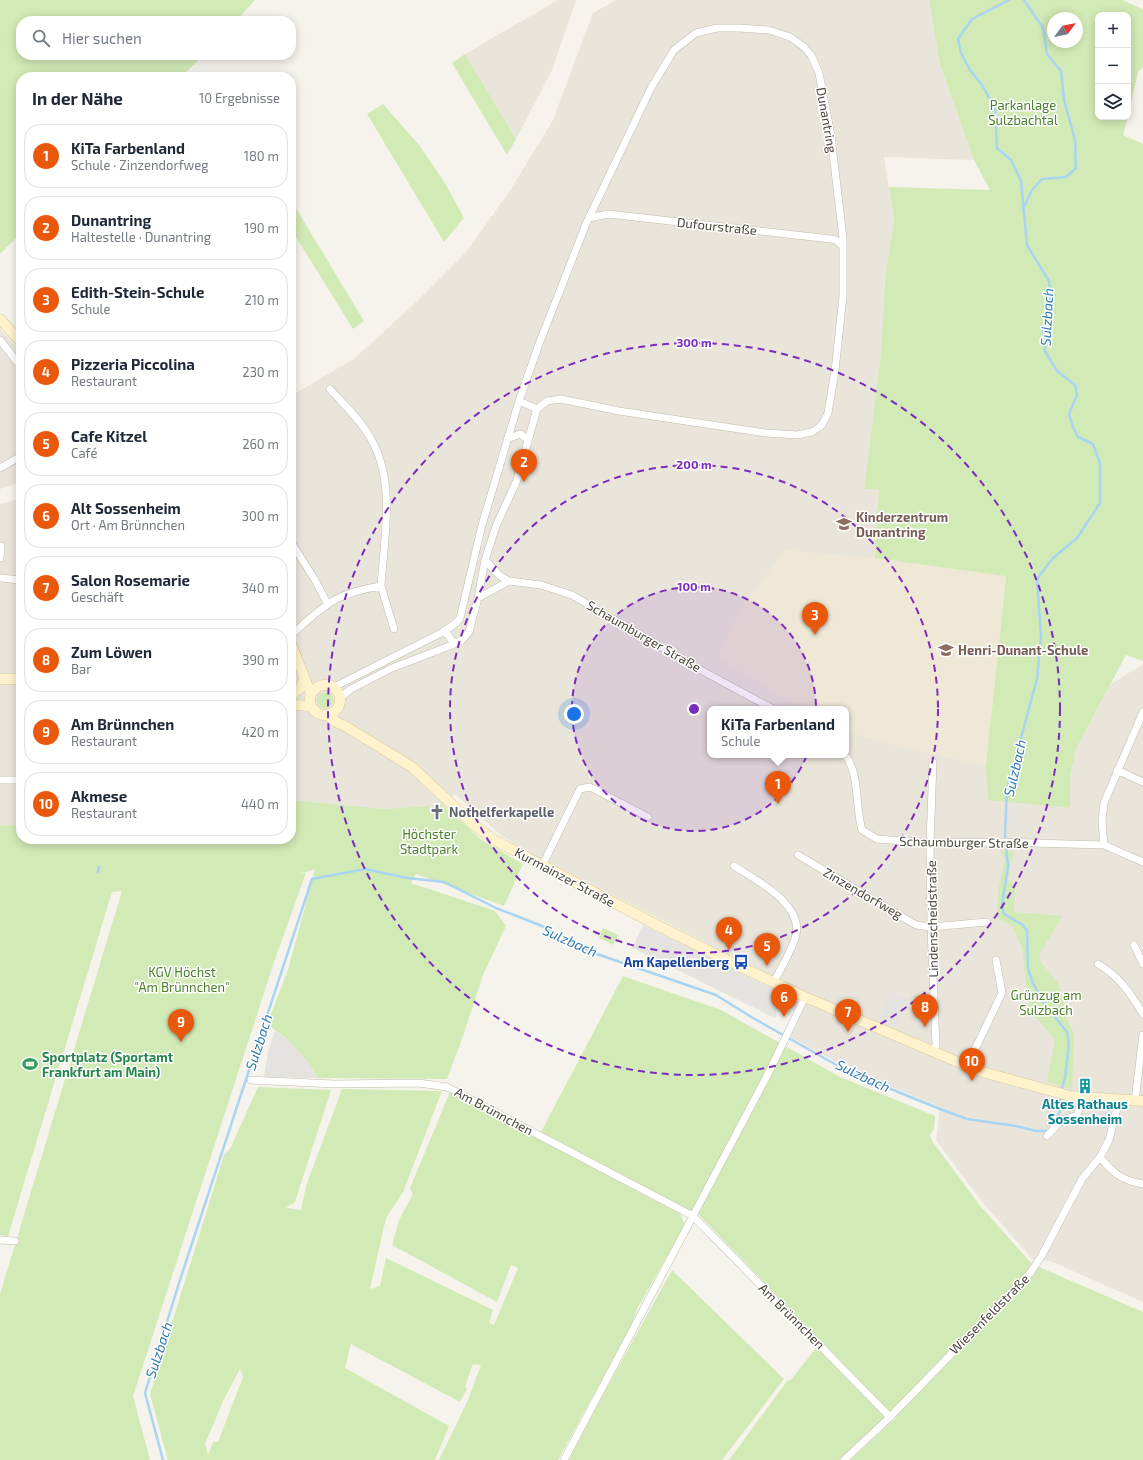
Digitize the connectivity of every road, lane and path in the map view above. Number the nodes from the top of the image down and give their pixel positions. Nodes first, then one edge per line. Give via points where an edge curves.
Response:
1 (589, 218) junction
2 (843, 246) junction
3 (0, 319) edge
4 (16, 337) edge
5 (0, 340) edge
6 (16, 361) edge
7 (330, 389) dead end
8 (519, 401) junction
9 (537, 409) junction
10 (507, 439) junction
11 (528, 443) junction
12 (16, 459) edge
13 (0, 468) edge
14 (1, 546) edge
15 (296, 550) edge
16 (0, 558) edge
17 (485, 560) junction
18 (0, 578) edge
19 (16, 580) edge
20 (509, 581) junction
21 (381, 586) junction
22 (478, 598) junction
23 (327, 603) junction
24 (394, 629) dead end
25 (296, 631) edge
26 (444, 632) junction
27 (428, 639) junction
28 (454, 644) junction
29 (439, 650) junction
30 (400, 654) junction
31 (296, 657) edge
32 (400, 664) junction
33 (303, 675) junction
34 (0, 679) edge
35 (16, 679) edge
36 (329, 686) junction
37 (296, 692) edge
38 (311, 699) junction
39 (339, 703) junction
40 (296, 704) edge
41 (768, 706) edge
42 (1143, 712) edge
43 (327, 714) junction
44 (345, 726) junction
45 (847, 758) edge
46 (933, 762) dead end
47 (1117, 770) junction
48 (0, 780) edge
49 (16, 780) edge
50 (1143, 782) edge
51 (648, 817) dead end
52 (930, 843) junction
53 (1104, 845) junction
54 (798, 855) dead end
55 (1143, 862) edge
56 (542, 866) junction
57 (734, 866) dead end
58 (986, 922) dead end
59 (930, 927) junction
60 (1134, 945) dead end
61 (996, 960) dead end
62 (1098, 964) dead end
63 (1143, 964) edge
64 (774, 982) junction
65 (805, 997) junction
66 (1143, 1014) edge
67 (1143, 1035) edge
68 (933, 1052) junction
69 (967, 1066) junction
70 (251, 1080) dead end
71 (1083, 1097) junction
72 (1119, 1100) junction
73 (1139, 1101) edge
74 (1047, 1136) dead end
75 (1100, 1157) junction
76 (1143, 1184) edge
77 (693, 1216) junction
78 (0, 1240) edge
79 (15, 1241) dead end
80 (890, 1417) junction
81 (564, 1460) edge
82 (844, 1460) edge

1 - 2 street, Dufourstraße via 608,214 824,238 836,240
1 - 2 street, Dunantring via 652,88 674,50 691,36 708,30 763,30 782,33 799,43 811,55 819,73 831,136
1 - 8 street, Dunantring
2 - 9 street, Dunantring via 843,296 828,413 822,425 812,432 797,435 766,433 619,411 556,398
3 - 4 main road
5 - 6 street
7 - 21 street via 371,438 380,459 385,480 386,504
8 - 9 street
8 - 10 street, Dunantring
9 - 11 street
10 - 11 street via 520,434
10 - 26 street, Dunantring via 482,525 463,610 456,623
11 - 17 street via 517,480 496,526
12 - 13 street
14 - 16 street
15 - 23 street
17 - 20 street via 500,576
17 - 22 street
18 - 19 street
20 - 22 street
20 - 41 street, Schaumburger Straße via 541,585 572,595
21 - 23 street via 350,592
21 - 24 street
22 - 28 street via 469,632
23 - 25 street
26 - 27 street, Dunantring
26 - 28 street
27 - 29 street via 434,649
27 - 30 street, Dunantring
28 - 29 street
29 - 32 street
30 - 32 street
30 - 36 street, Dunantring
31 - 33 main road
32 - 39 street via 351,689
33 - 36 main road
33 - 37 main road via 301,687
33 - 38 main road
34 - 35 main road
36 - 38 main road via 316,687
36 - 39 main road
38 - 40 main road
38 - 43 main road via 316,712
39 - 43 main road
39 - 44 main road
42 - 47 street
43 - 44 main road, Kurmainzer Straße
44 - 56 main road, Kurmainzer Straße via 412,767 484,834
45 - 52 street, Schaumburger Straße via 854,772 862,830 877,839
46 - 52 street, Lindenscheidstraße
47 - 50 street
47 - 53 street via 1104,803
48 - 49 street
51 - 56 street via 590,787 580,789
52 - 53 street, Schaumburger Straße
52 - 59 street, Lindenscheidstraße
53 - 55 street, Schaumburger Straße
54 - 59 street, Zinzendorfweg via 916,924
56 - 64 main road, Kurmainzer Straße
57 - 64 street via 772,890 790,909 796,920 796,935
58 - 59 street
59 - 68 street, Lindenscheidstraße via 936,1045
60 - 63 street
61 - 69 street via 1002,993
62 - 66 street via 1118,979 1132,995
64 - 65 main road, Kurmainzer Straße
65 - 68 main road, Kurmainzer Straße
65 - 77 street via 769,1072
67 - 73 street
68 - 69 main road, Kurmainzer Straße
69 - 71 main road, Kurmainzer Straße via 1070,1096
70 - 77 street, Am Brünnchen via 334,1084 419,1083 447,1087
71 - 72 main road, Kurmainzer Straße
71 - 74 street via 1077,1115 1062,1120
72 - 73 main road, Kurmainzer Straße
72 - 75 street, Wiesenfeldstraße via 1109,1140
75 - 76 street via 1122,1179
75 - 80 street, Wiesenfeldstraße via 1082,1179 1042,1255 1023,1282 966,1336
77 - 80 street, Am Brünnchen
77 - 81 street
78 - 79 street
80 - 82 street, Wiesenfeldstraße

